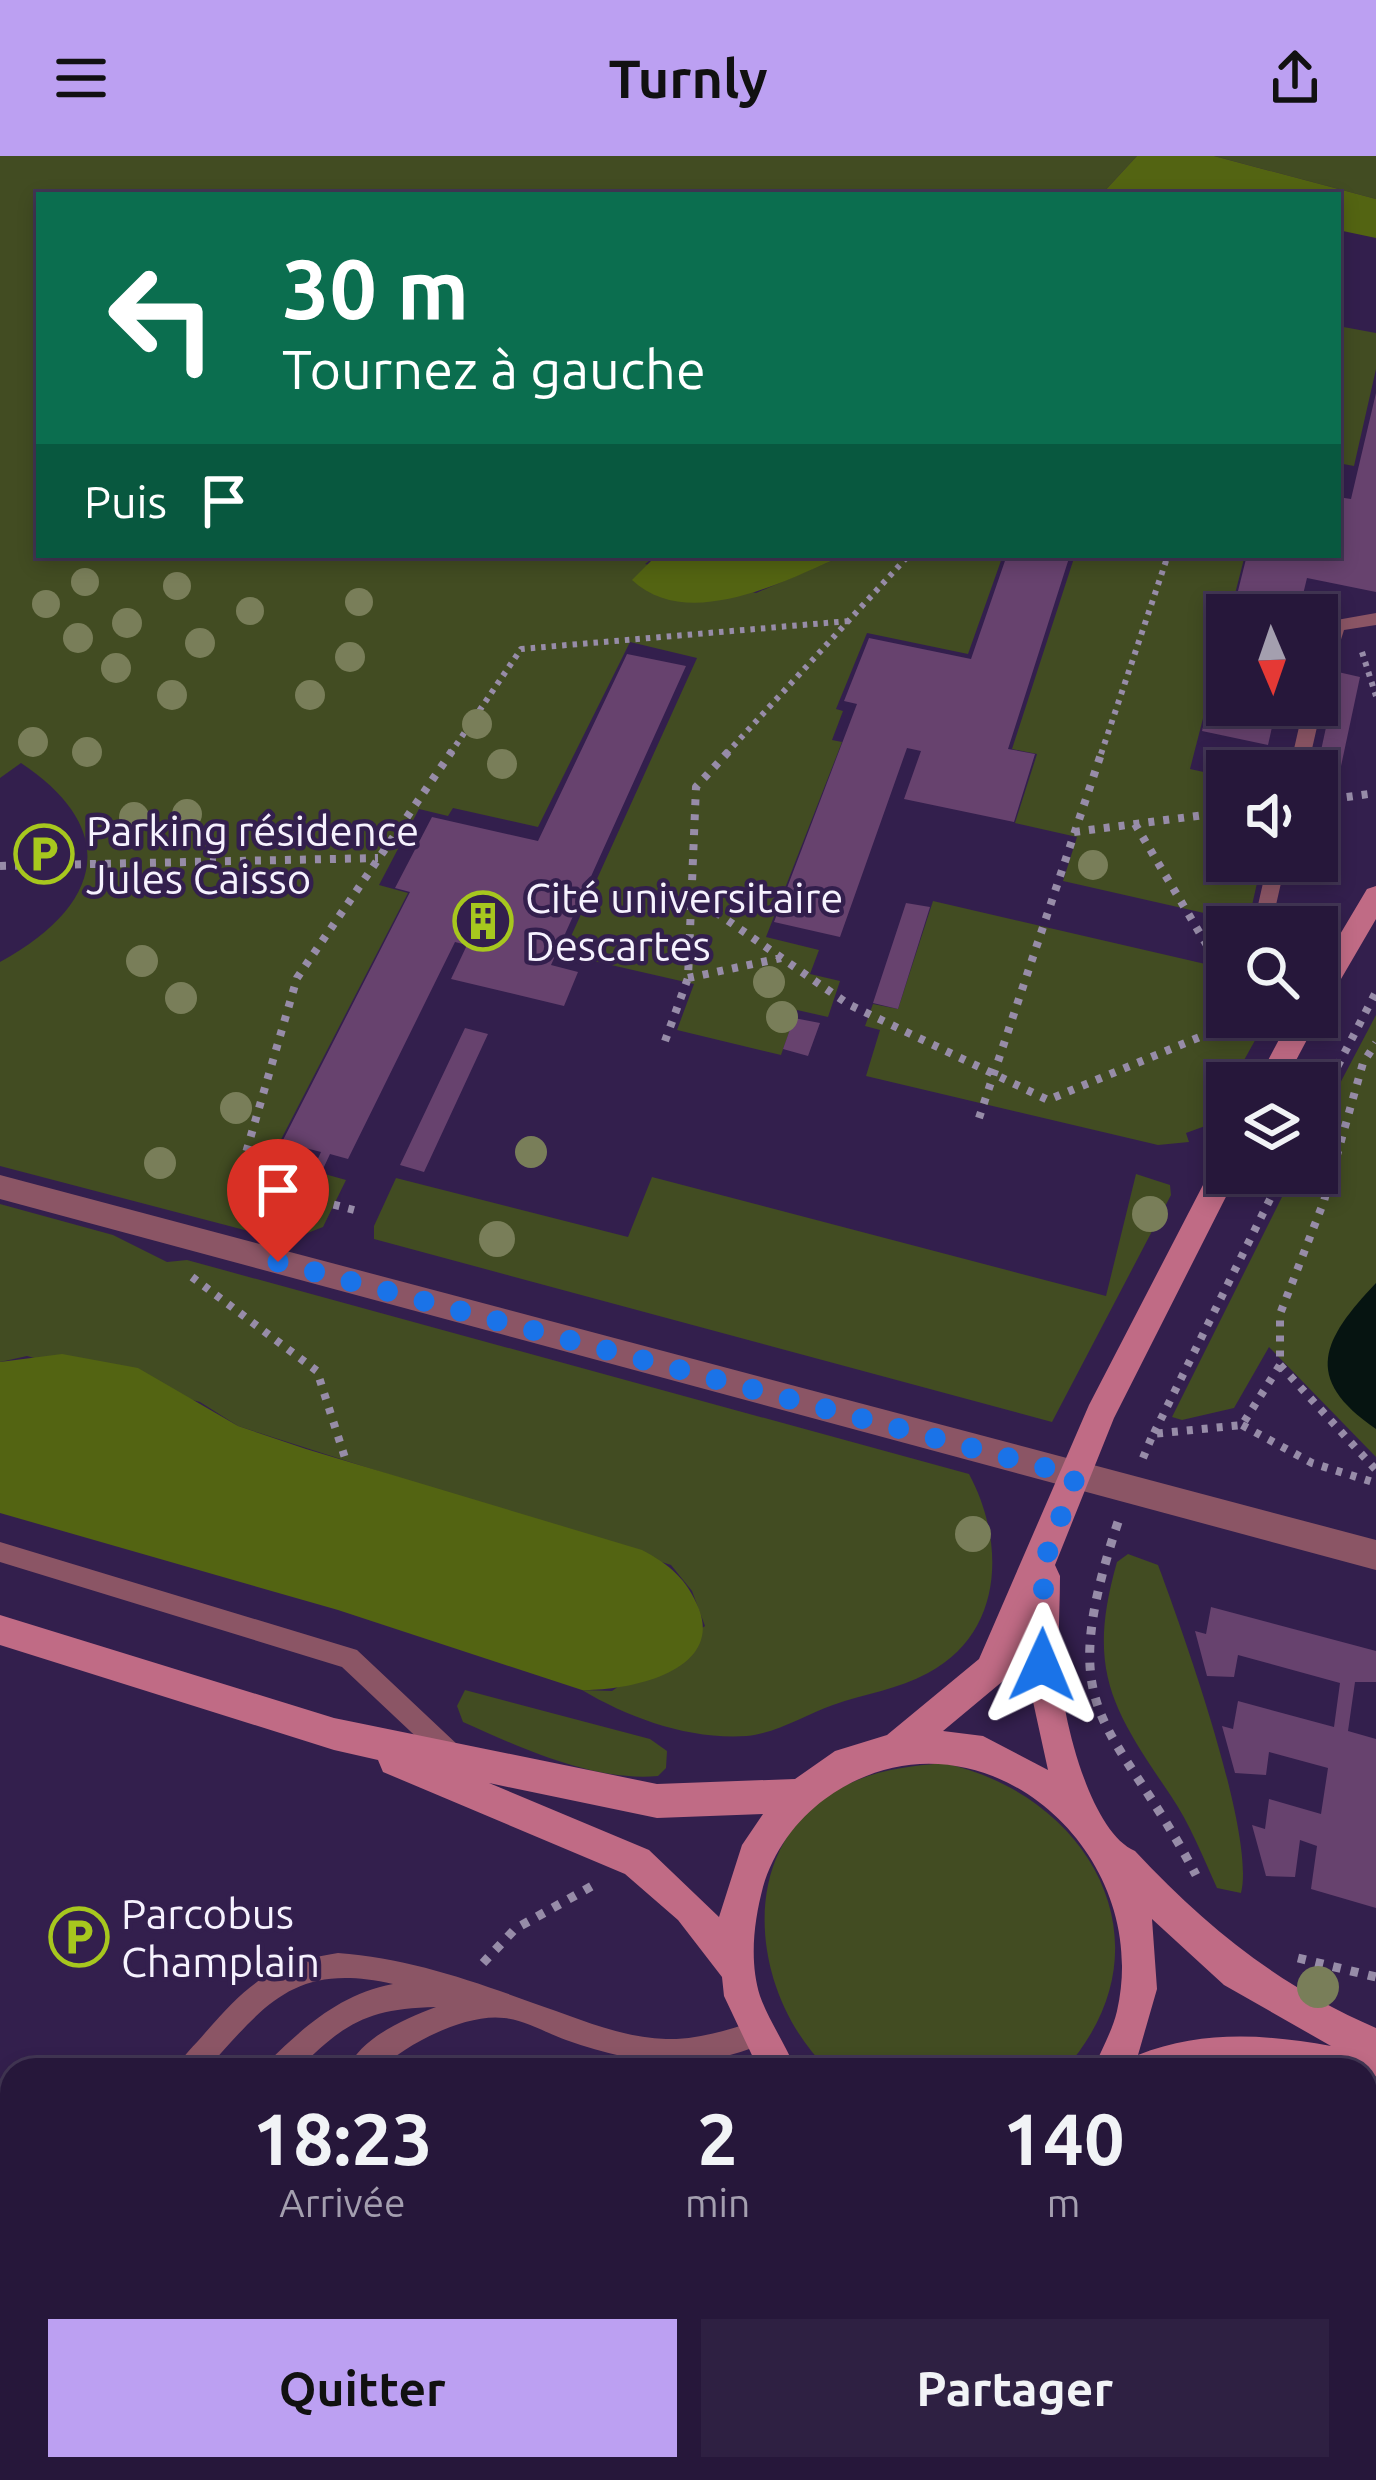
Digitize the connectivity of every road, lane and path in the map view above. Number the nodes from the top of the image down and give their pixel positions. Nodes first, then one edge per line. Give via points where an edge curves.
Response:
1 (906, 558) edge
2 (1167, 558) edge
3 (1376, 619) edge
4 (849, 621) junction
5 (1338, 625) edge
6 (1376, 793) edge
7 (1338, 798) edge
8 (1206, 815) edge
9 (1135, 824) junction
10 (1074, 832) junction
11 (378, 858) junction
12 (0, 866) edge
13 (691, 896) junction
14 (1376, 896) edge
15 (1206, 944) edge
16 (1338, 954) edge
17 (782, 958) junction
18 (688, 978) junction
19 (1376, 992) edge
20 (1206, 1034) edge
21 (664, 1041) dead end
22 (1376, 1043) edge
23 (1338, 1065) edge
24 (992, 1074) junction
25 (979, 1118) dead end
26 (0, 1187) edge
27 (1212, 1194) edge
28 (1273, 1194) edge
29 (354, 1210) dead end
30 (184, 1271) dead end
31 (1280, 1365) junction
32 (1242, 1425) junction
33 (1153, 1434) junction
34 (346, 1461) dead end
35 (1376, 1470) edge
36 (1076, 1476) junction
37 (1376, 1483) edge
38 (1130, 1489) junction
39 (0, 1552) edge
40 (1376, 1555) edge
41 (1044, 1562) junction
42 (0, 1630) edge
43 (334, 1734) junction
44 (898, 1747) junction
45 (457, 1759) junction
46 (795, 1796) junction
47 (1085, 1820) junction
48 (608, 1881) dead end
49 (1199, 1881) dead end
50 (1284, 1959) dead end
51 (735, 1965) junction
52 (1376, 1977) edge
53 (463, 1992) junction
54 (505, 2006) junction
55 (756, 2034) junction
56 (1376, 2047) edge
57 (201, 2058) edge
58 (292, 2058) edge
59 (374, 2058) edge
60 (771, 2058) edge
61 (1117, 2058) edge
62 (1186, 2058) edge
63 (1306, 2058) edge

1 - 4 path
2 - 10 path
3 - 5 lane
4 - 11 path via 520,649
4 - 13 path via 695,787
6 - 7 path
8 - 9 path
9 - 10 path
9 - 15 path
10 - 24 path
11 - 12 path
11 - 29 path via 297,978 238,1180
13 - 17 path
13 - 18 path
14 - 16 main road
17 - 18 path
17 - 24 path via 848,1004
18 - 21 path
19 - 23 path
20 - 24 path via 1048,1100
22 - 31 path via 1280,1314
24 - 25 path
26 - 36 street
27 - 36 main road
28 - 33 path
30 - 34 path via 317,1371
31 - 32 path
31 - 35 path
32 - 33 path
32 - 37 path via 1312,1463
33 - 38 path
36 - 38 street
36 - 41 main road
38 - 40 street
38 - 49 path via 1089,1628 1090,1687 1096,1713
39 - 45 lane via 349,1658
41 - 44 main road via 991,1670
41 - 47 main road via 1042,1665
42 - 43 main road
43 - 45 main road
43 - 51 main road via 637,1862 690,1908
44 - 46 main road via 829,1770
44 - 47 main road via 989,1756 1043,1783
45 - 46 main road via 657,1801
46 - 51 main road via 745,1871
47 - 56 main road via 1232,1973 1302,2018
47 - 61 main road via 1124,1881 1140,1940 1133,2022
48 - 53 path via 515,1929
50 - 52 path via 1306,1957
51 - 55 main road
53 - 54 lane
53 - 57 lane via 366,1969 298,1972 268,1988
53 - 58 lane via 358,2002
54 - 55 lane via 587,2038 658,2051
54 - 59 lane via 433,2018
55 - 60 main road
62 - 63 main road

